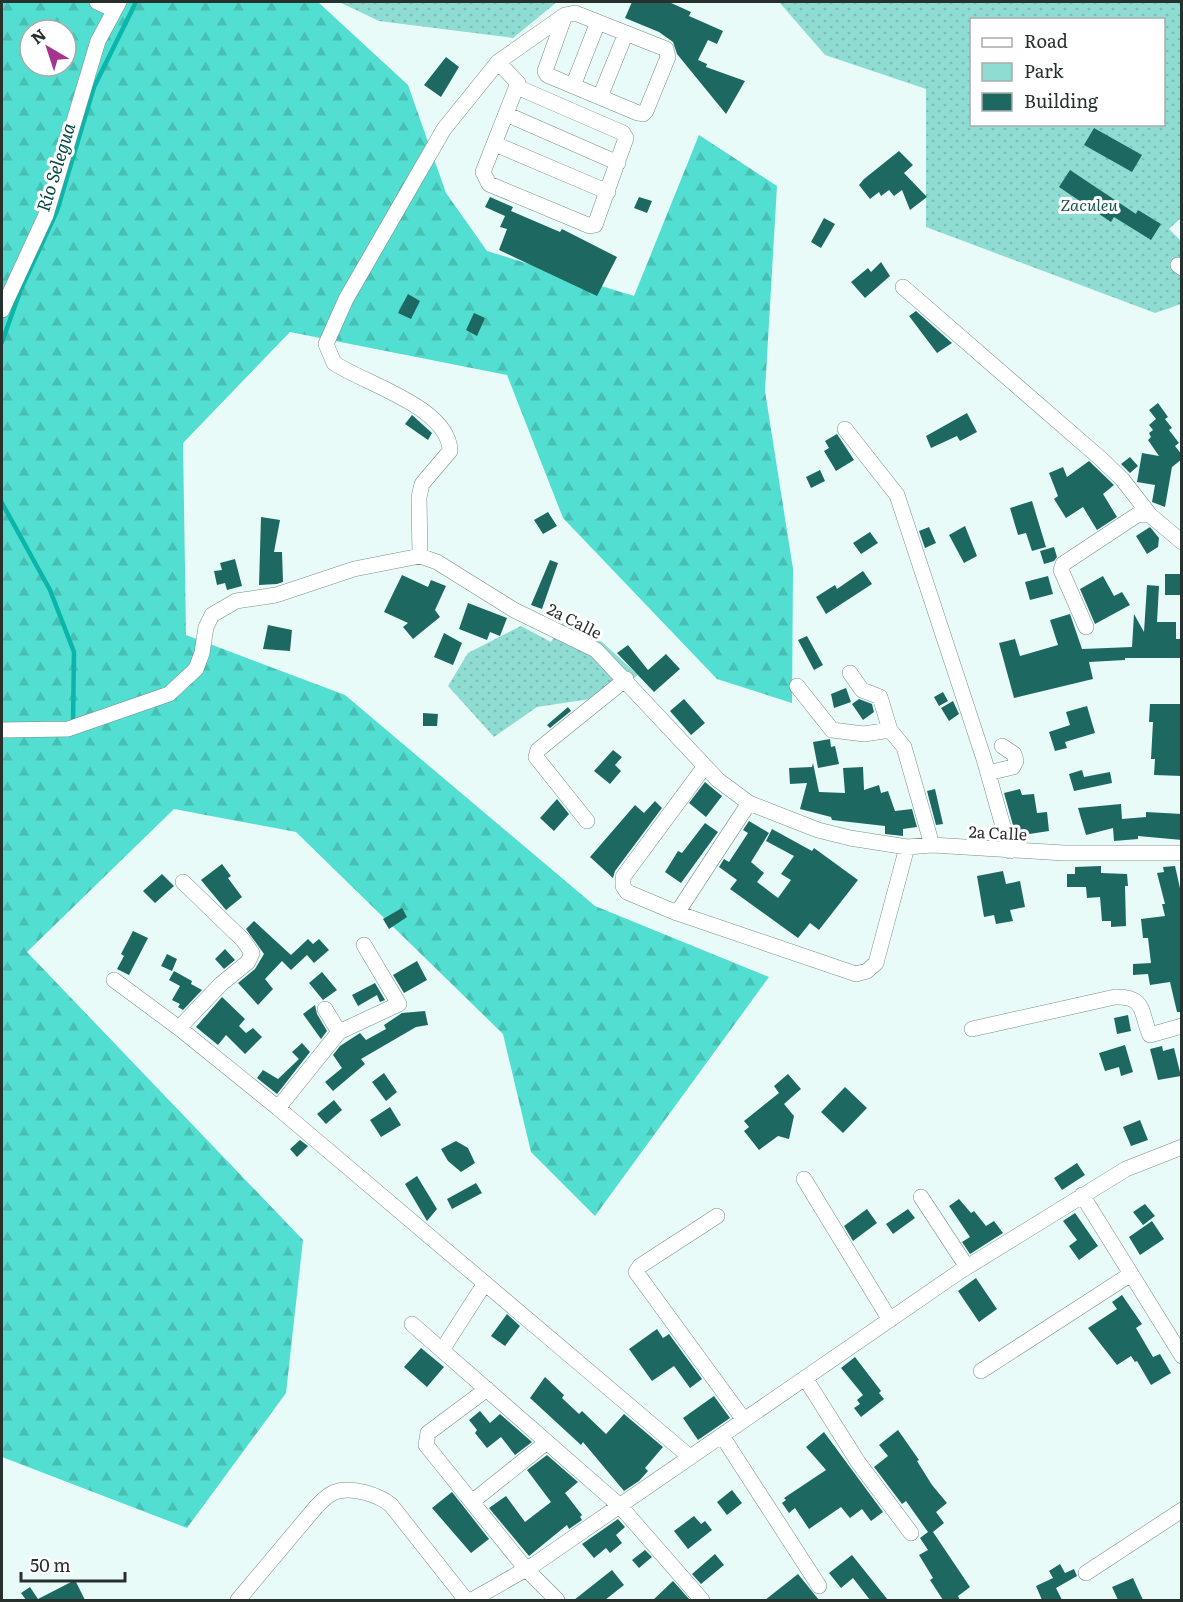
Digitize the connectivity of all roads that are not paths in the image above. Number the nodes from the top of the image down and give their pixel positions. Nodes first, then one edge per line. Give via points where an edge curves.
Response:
1 (97, 2) edge
2 (117, 6) edge
3 (565, 15) junction
4 (598, 22) junction
5 (626, 33) junction
6 (498, 62) junction
7 (573, 86) junction
8 (518, 87) junction
9 (600, 97) junction
10 (506, 114) junction
11 (643, 114) junction
12 (626, 138) junction
13 (495, 144) junction
14 (618, 163) junction
15 (608, 192) junction
16 (903, 287) dead end
17 (2, 310) edge
18 (845, 429) dead end
19 (1150, 515) junction
20 (1182, 542) edge
21 (420, 556) junction
22 (1086, 627) dead end
23 (850, 673) dead end
24 (626, 679) junction
25 (797, 686) dead end
26 (2, 730) edge
27 (890, 730) junction
28 (1002, 746) dead end
29 (705, 766) junction
30 (988, 773) junction
31 (749, 802) junction
32 (587, 821) dead end
33 (932, 845) junction
34 (907, 847) junction
35 (1010, 851) junction
36 (1182, 853) edge
37 (183, 882) dead end
38 (677, 913) junction
39 (364, 945) dead end
40 (114, 980) dead end
41 (324, 1009) dead end
42 (1182, 1026) edge
43 (179, 1028) junction
44 (972, 1029) dead end
45 (339, 1032) junction
46 (278, 1108) junction
47 (1182, 1147) edge
48 (804, 1179) dead end
49 (1082, 1195) junction
50 (921, 1197) dead end
51 (717, 1216) dead end
52 (967, 1267) junction
53 (1131, 1274) junction
54 (485, 1283) junction
55 (890, 1320) junction
56 (412, 1324) dead end
57 (442, 1350) junction
58 (1181, 1354) edge
59 (981, 1371) dead end
60 (805, 1378) junction
61 (487, 1389) junction
62 (744, 1420) junction
63 (722, 1436) junction
64 (547, 1442) junction
65 (690, 1457) junction
66 (473, 1502) junction
67 (621, 1506) junction
68 (1182, 1510) edge
69 (911, 1533) dead end
70 (526, 1569) junction
71 (1086, 1573) dead end
72 (819, 1586) dead end
73 (238, 1600) edge
74 (466, 1600) edge
75 (472, 1600) edge
76 (556, 1600) edge
77 (702, 1600) edge

1 - 2 street
2 - 17 street via 93,58 46,215
3 - 4 street via 575,13
3 - 6 street
3 - 7 street via 545,70 547,75
4 - 5 street
4 - 7 street
5 - 9 street
5 - 11 street via 668,52
6 - 8 street via 515,77
6 - 21 street via 444,129 346,299 326,344 334,363 410,402 444,428 450,441 450,451 422,484
7 - 9 street
8 - 10 street
8 - 12 street via 620,130
9 - 11 street
10 - 13 street
10 - 14 street
11 - 12 street
12 - 14 street
13 - 15 street
13 - 15 street via 483,172 489,184 590,226 598,223
14 - 15 street
16 - 19 street via 1100,458
18 - 30 street via 897,495
19 - 20 street
19 - 22 street via 1137,515 1062,564 1061,570
21 - 24 street, 2a Calle via 437,562 514,610 596,650
21 - 26 street via 354,569 276,595 236,601 212,615 196,669 169,694 68,729
23 - 27 street via 862,690 880,697
24 - 29 street, 2a Calle
24 - 32 street via 538,750 536,757
25 - 27 street via 832,730 864,734
27 - 33 street via 904,747
28 - 30 street via 1017,761 1013,767
29 - 31 street, 2a Calle
29 - 38 street via 623,877 627,892
30 - 35 street
31 - 34 street, 2a Calle via 818,830
31 - 38 street
33 - 34 street, 2a Calle
33 - 35 street, 2a Calle
34 - 38 street via 876,963 867,971 856,974
35 - 36 street, 2a Calle
37 - 43 street via 252,953 248,962
39 - 45 street via 399,1004
40 - 43 street
41 - 45 street
42 - 44 street via 1150,1035 1140,1004 1129,996
43 - 46 street
45 - 46 street
46 - 54 street
47 - 49 street via 1126,1169
48 - 55 street
49 - 52 street
49 - 53 street
50 - 52 street
51 - 62 street via 636,1272
52 - 55 street
53 - 58 street
53 - 59 street
54 - 57 street
54 - 65 street
55 - 60 street
56 - 57 street
57 - 61 street
60 - 62 street
60 - 69 street via 858,1462
61 - 64 street
61 - 66 street via 428,1433 426,1439 426,1445
62 - 63 street
63 - 65 street
63 - 72 street
64 - 66 street
64 - 67 street
65 - 67 street
66 - 70 street
67 - 70 street
67 - 77 street
68 - 71 street
70 - 75 street
70 - 76 street
73 - 74 street via 316,1507 326,1497 344,1491 380,1496 391,1505

